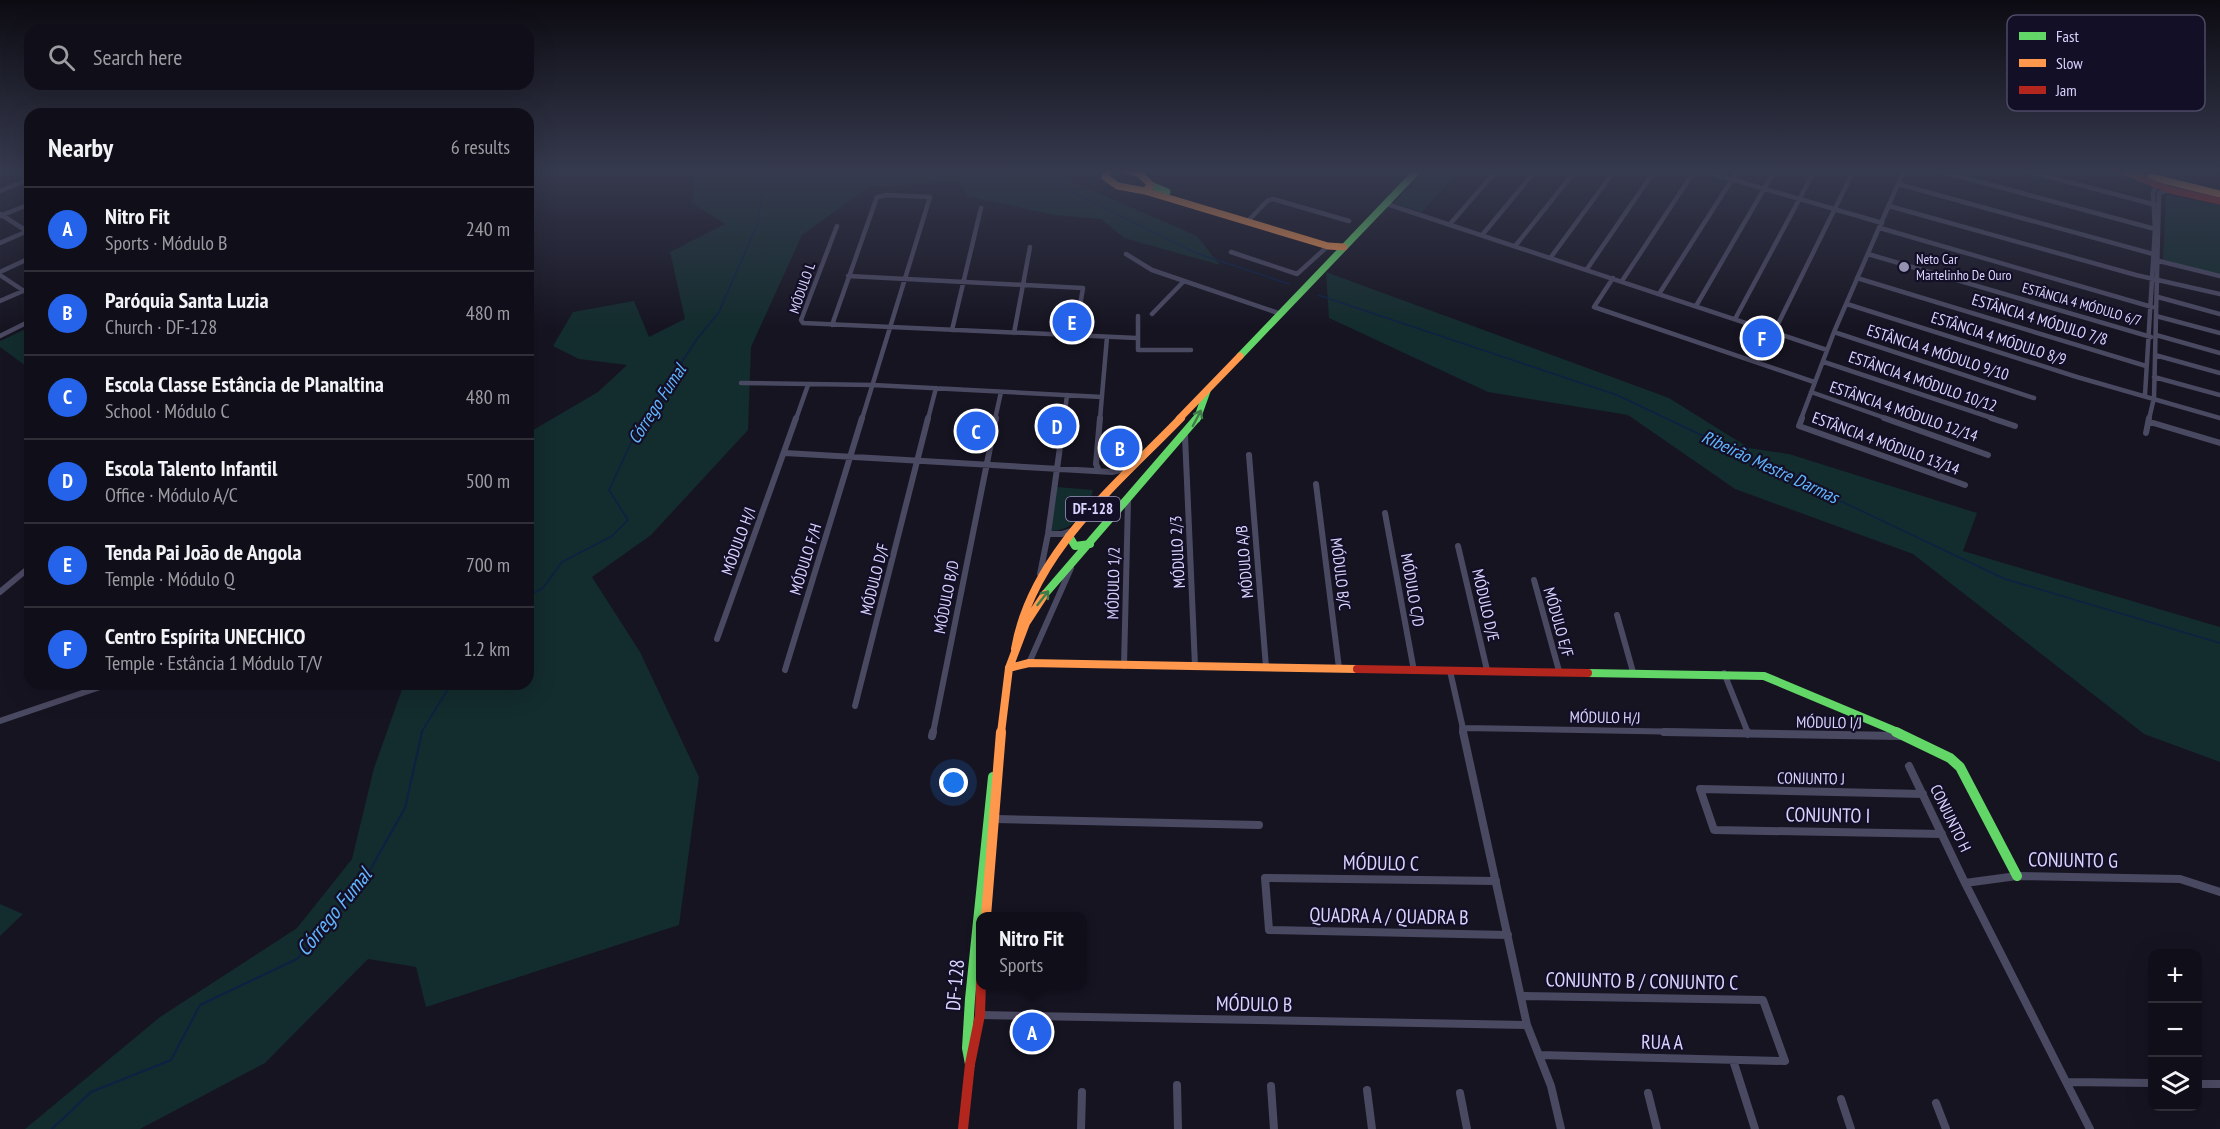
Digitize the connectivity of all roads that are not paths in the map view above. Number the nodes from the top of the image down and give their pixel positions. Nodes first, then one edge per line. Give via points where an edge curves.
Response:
1 (868, 223) edge
2 (922, 223) edge
3 (978, 223) edge
4 (1262, 223) edge
5 (1369, 223) edge
6 (1446, 223) edge
7 (1493, 223) edge
8 (1534, 223) edge
9 (1577, 223) edge
10 (1619, 223) edge
11 (1661, 223) edge
12 (1705, 223) edge
13 (1744, 223) edge
14 (1786, 223) edge
15 (1827, 223) edge
16 (1872, 223) edge
17 (1882, 223) edge
18 (1949, 223) edge
19 (2039, 223) edge
20 (2131, 223) edge
21 (2155, 223) edge
22 (2157, 223) edge
23 (1450, 224) joint
24 (837, 226) dead end
25 (1881, 226) junction
26 (2155, 229) junction
27 (24, 233) edge
28 (1483, 234) junction
29 (1308, 237) junction
30 (0, 243) edge
31 (1347, 245) junction
32 (1516, 245) junction
33 (1328, 246) junction
34 (1030, 247) dead end
35 (1231, 252) dead end
36 (1126, 254) dead end
37 (1868, 254) junction
38 (2153, 254) junction
39 (1551, 257) junction
40 (24, 261) edge
41 (2158, 261) junction
42 (1587, 268) junction
43 (0, 274) edge
44 (848, 276) junction
45 (2220, 276) edge
46 (1613, 278) junction
47 (1857, 278) junction
48 (906, 279) junction
49 (2155, 279) junction
50 (964, 281) junction
51 (1622, 281) junction
52 (1184, 282) junction
53 (1023, 284) junction
54 (23, 291) joint
55 (1659, 294) junction
56 (2220, 294) edge
57 (2158, 297) junction
58 (0, 301) edge
59 (1847, 304) junction
60 (1696, 306) junction
61 (2152, 307) junction
62 (1152, 314) dead end
63 (1281, 314) junction
64 (2220, 314) edge
65 (1138, 316) dead end
66 (1735, 319) junction
67 (2155, 319) junction
68 (24, 324) edge
69 (832, 325) junction
70 (891, 327) junction
71 (952, 330) junction
72 (1774, 332) junction
73 (1834, 332) junction
74 (1014, 333) junction
75 (2220, 333) edge
76 (1075, 335) junction
77 (0, 336) edge
78 (2153, 336) junction
79 (1107, 337) junction
80 (1137, 338) junction
81 (1191, 350) dead end
82 (1827, 350) junction
83 (2220, 352) edge
84 (2155, 355) junction
85 (1824, 362) junction
86 (2145, 366) junction
87 (2220, 373) edge
88 (2154, 377) junction
89 (1814, 382) junction
90 (741, 383) dead end
91 (808, 385) junction
92 (873, 385) junction
93 (936, 388) junction
94 (1207, 391) junction
95 (1001, 392) junction
96 (1811, 393) junction
97 (2145, 394) junction
98 (1067, 395) junction
99 (2220, 395) edge
100 (1102, 397) junction
101 (2034, 398) dead end
102 (2154, 398) junction
103 (2220, 418) edge
104 (2150, 422) junction
105 (2015, 426) dead end
106 (1170, 428) junction
107 (2146, 433) dead end
108 (1185, 436) junction
109 (2220, 442) edge
110 (785, 453) junction
111 (1249, 455) dead end
112 (1988, 455) dead end
113 (851, 456) junction
114 (919, 459) junction
115 (986, 463) junction
116 (1133, 466) junction
117 (1057, 467) junction
118 (1099, 471) junction
119 (1112, 472) junction
120 (1316, 484) dead end
121 (1116, 485) junction
122 (1965, 485) dead end
123 (1128, 501) junction
124 (1385, 513) dead end
125 (1072, 533) junction
126 (1048, 534) junction
127 (1091, 543) junction
128 (1458, 546) dead end
129 (1072, 565) junction
130 (24, 572) edge
131 (1039, 580) junction
132 (1534, 580) dead end
133 (0, 592) edge
134 (1617, 615) dead end
135 (717, 639) dead end
136 (1016, 648) junction
137 (1029, 663) junction
138 (1124, 666) junction
139 (1195, 666) junction
140 (1266, 667) junction
141 (1009, 668) junction
142 (1340, 668) junction
143 (784, 670) dead end
144 (1487, 670) junction
145 (1414, 671) junction
146 (1450, 671) junction
147 (1559, 671) junction
148 (1633, 672) junction
149 (1724, 673) junction
150 (91, 690) edge
151 (855, 706) dead end
152 (0, 721) edge
153 (1462, 728) junction
154 (1748, 734) junction
155 (933, 736) dead end
156 (1909, 736) junction
157 (1909, 766) dead end
158 (997, 767) junction
159 (1923, 794) junction
160 (995, 819) junction
161 (1259, 825) dead end
162 (1714, 830) joint
163 (1942, 834) junction
164 (991, 864) junction
165 (982, 876) junction
166 (2017, 876) junction
167 (1496, 882) junction
168 (1965, 883) junction
169 (2220, 892) edge
170 (978, 912) edge
171 (986, 912) edge
172 (1269, 930) joint
173 (1508, 935) junction
174 (976, 936) edge
175 (973, 966) junction
176 (976, 969) edge
177 (981, 990) edge
178 (1521, 996) junction
179 (970, 999) junction
180 (980, 1016) junction
181 (1527, 1025) junction
182 (968, 1036) junction
183 (1539, 1055) junction
184 (1733, 1060) junction
185 (1785, 1061) joint
186 (970, 1064) junction
187 (2068, 1082) junction
188 (2148, 1083) edge
189 (2202, 1084) edge
190 (2220, 1084) edge
191 (1177, 1085) dead end
192 (1271, 1086) dead end
193 (1367, 1090) dead end
194 (1082, 1092) dead end
195 (1460, 1093) dead end
196 (1648, 1093) dead end
197 (1841, 1099) dead end
198 (1936, 1103) dead end
199 (963, 1129) edge
200 (1081, 1129) edge
201 (1178, 1129) edge
202 (1274, 1129) edge
203 (1372, 1129) edge
204 (1467, 1129) edge
205 (1561, 1129) edge
206 (1657, 1129) edge
207 (1755, 1129) edge
208 (1851, 1129) edge
209 (1946, 1129) edge
210 (2090, 1129) edge

1 - 44 street, MÓDULO F/H
2 - 48 street, MÓDULO F/H
3 - 50 street
4 - 29 main road
5 - 31 main road, DF-128 / DF-128
6 - 23 street
7 - 28 street
8 - 32 street
9 - 39 street
10 - 42 street
11 - 51 street
12 - 55 street
13 - 60 street
14 - 66 street
15 - 72 street
16 - 25 street
17 - 25 street
18 - 49 street
19 - 38 street
20 - 26 street
21 - 26 street
22 - 41 street
23 - 28 street
24 - 69 street, MÓDULO L via 801,320
25 - 37 street
25 - 61 street
26 - 38 street
27 - 30 street
28 - 32 street
29 - 31 main road
29 - 33 main road
31 - 33 main road
31 - 63 main road, DF-128 / DF-128
32 - 39 street
33 - 35 street via 1297,274
34 - 53 street
36 - 52 street via 1152,270
37 - 47 street
37 - 78 street, ESTÂNCIA 4 MÓDULO 6/7
38 - 41 street
38 - 49 street
39 - 42 street
40 - 43 street
41 - 45 street
41 - 49 street
42 - 46 street
43 - 54 street
44 - 48 street
44 - 69 street
46 - 51 street
46 - 89 street via 1594,307
47 - 59 street
47 - 86 street, ESTÂNCIA 4 MÓDULO 7/8
48 - 50 street
48 - 70 street, MÓDULO F/H
49 - 56 street
49 - 57 street
49 - 61 street
50 - 53 street
50 - 71 street
51 - 55 street
52 - 62 street
52 - 63 street
53 - 74 street
53 - 76 street via 1083,288
54 - 58 street
55 - 60 street
57 - 64 street
57 - 67 street
59 - 73 street
59 - 97 street, ESTÂNCIA 4 MÓDULO 8/9 via 2077,377
60 - 66 street
61 - 67 street
63 - 94 main road, DF-128 / DF-128
65 - 80 street
66 - 72 street
67 - 75 street
67 - 78 street
68 - 77 street
69 - 70 street
70 - 71 street
70 - 92 street, MÓDULO F/H
71 - 74 street
72 - 82 street
73 - 82 street
73 - 101 street, ESTÂNCIA 4 MÓDULO 9/10
74 - 76 street
76 - 79 street
78 - 83 street, ESTÂNCIA 4 MÓDULO 6/7
78 - 84 street
78 - 86 street
79 - 80 street
79 - 100 street
80 - 81 street via 1138,350
82 - 85 street
84 - 87 street
84 - 88 street
85 - 89 street
85 - 105 street, ESTÂNCIA 4 MÓDULO 10/12
86 - 97 street
88 - 99 street
88 - 102 street
89 - 96 street
90 - 91 street
91 - 92 street
91 - 110 street, MÓDULO H/I
92 - 93 street
92 - 113 street, MÓDULO F/H
93 - 95 street
93 - 114 street, MÓDULO D/F
94 - 106 main road, DF-128 / DF-128
108 -> 94 main road, DF-128 / DF-128 via 1198,419
95 - 98 street
95 - 115 street
96 - 112 street, ESTÂNCIA 4 MÓDULO 12/14
96 - 122 street, ESTÂNCIA 4 MÓDULO 13/14 via 1799,426
97 - 102 street, ESTÂNCIA 4 MÓDULO 8/9
98 - 100 street
98 - 117 street
100 - 118 street via 1096,464
102 - 103 street, ESTÂNCIA 4 MÓDULO 8/9
102 - 104 street
104 - 107 street
104 - 109 street
106 - 108 main road via 1182,429
106 - 116 main road, DF-128 / DF-128
108 - 123 main road, DF-128 / DF-128
108 - 139 street, MÓDULO 2/3
110 - 113 street
110 - 135 street, MÓDULO H/I
111 - 140 street, MÓDULO A/B
113 - 114 street
113 - 143 street, MÓDULO F/H
114 - 115 street
114 - 151 street, MÓDULO D/F
115 - 117 street
115 - 155 street, MÓDULO B/D
116 - 119 street
116 - 121 main road, DF-128 / DF-128
117 - 118 street
117 - 126 street
118 - 119 street
119 - 121 street
120 - 142 street, MÓDULO B/C
121 - 125 main road, DF-128 / DF-128
123 - 127 main road, DF-128 / DF-128
123 - 138 street, MÓDULO 1/2
124 - 145 street, MÓDULO C/D
125 - 126 street
125 - 127 main road via 1071,543 1076,546
125 - 131 main road, DF-128 / DF-128
126 - 131 street
127 - 129 main road, DF-128 / DF-128
128 - 144 street, MÓDULO D/E
136 -> 129 main road, DF-128 / DF-128 via 1036,607
129 - 137 street
130 - 133 street
131 - 136 main road, DF-128 / DF-128 via 1020,617
132 - 147 street, MÓDULO E/F
134 - 148 street
136 - 141 main road, DF-128 / DF-128
137 - 138 main road
137 - 141 main road
138 - 139 main road
139 - 140 main road
140 - 142 main road
141 - 158 main road, DF-128 / DF-128
142 - 145 main road
144 - 146 main road
144 - 147 main road
145 - 146 main road
146 - 153 street
147 - 148 main road
148 - 149 main road
149 - 154 street
149 - 156 main road via 1764,676
150 - 152 street
153 - 154 street, MÓDULO H/J
153 - 167 street
154 - 156 street, MÓDULO I/J
156 - 166 main road, CONJUNTO H via 1960,767
157 - 159 street, CONJUNTO H
158 - 160 main road, DF-128 / DF-128
158 - 165 main road, DF-128 / DF-128
159 - 162 street, CONJUNTO J via 1700,789
159 - 163 street, CONJUNTO H
160 - 161 street
160 - 164 main road, DF-128 / DF-128
162 - 163 street, CONJUNTO I
163 - 168 street, CONJUNTO H
164 - 165 main road
164 - 171 main road, DF-128 / DF-128
165 - 170 main road, DF-128 / DF-128
166 - 168 street, CONJUNTO G
166 - 169 street, CONJUNTO G via 2180,879
167 - 172 street, MÓDULO C via 1265,878
167 - 173 street
168 - 187 street, CONJUNTO H
172 - 173 street, QUADRA A / QUADRA B
173 - 178 street
174 - 175 main road, DF-128 / DF-128
175 - 176 main road
175 - 179 main road, DF-128 / DF-128
177 - 180 main road, DF-128 / DF-128
178 - 181 street
178 - 185 street, CONJUNTO B / CONJUNTO C via 1762,1000
179 - 180 main road
179 - 182 main road, DF-128 / DF-128
180 - 181 street, MÓDULO B
180 - 182 main road
180 - 186 main road, DF-128 / DF-128
181 - 183 street
182 - 186 main road, DF-128 / DF-128
183 - 184 street, RUA A
183 - 205 street
184 - 185 street, RUA A
184 - 207 street
186 - 199 main road, DF-128 / DF-128
187 - 188 street
187 - 210 street, CONJUNTO H
189 - 190 street
191 - 201 street
192 - 202 street
193 - 203 street
194 - 200 street
195 - 204 street
196 - 206 street
197 - 208 street
198 - 209 street

